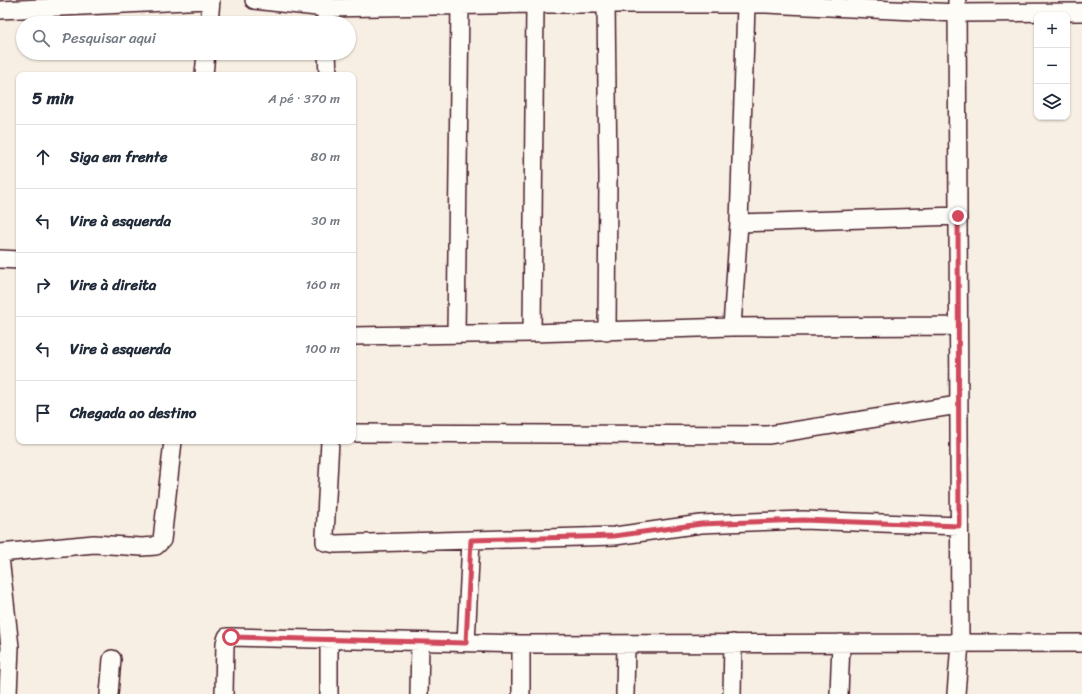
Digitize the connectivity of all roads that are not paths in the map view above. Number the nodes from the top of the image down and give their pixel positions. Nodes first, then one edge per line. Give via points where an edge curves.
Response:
1 (207, 0) edge
2 (211, 0) edge
3 (254, 0) edge
4 (680, 2) edge
5 (766, 2) edge
6 (606, 3) junction
7 (41, 4) edge
8 (460, 4) junction
9 (535, 4) junction
10 (746, 4) junction
11 (957, 6) edge
12 (0, 10) edge
13 (326, 10) edge
14 (1082, 12) edge
15 (210, 16) edge
16 (205, 60) edge
17 (327, 60) edge
18 (204, 72) edge
19 (328, 72) edge
20 (958, 216) junction
21 (739, 223) junction
22 (0, 259) edge
23 (16, 260) edge
24 (958, 326) junction
25 (732, 327) junction
26 (607, 332) junction
27 (532, 333) junction
28 (456, 334) junction
29 (356, 336) edge
30 (958, 405) junction
31 (356, 433) edge
32 (174, 444) edge
33 (330, 444) edge
34 (959, 526) junction
35 (471, 540) junction
36 (0, 553) edge
37 (0, 557) edge
38 (329, 639) junction
39 (420, 642) junction
40 (466, 643) junction
41 (960, 643) junction
42 (521, 644) junction
43 (626, 644) junction
44 (733, 644) junction
45 (841, 644) junction
46 (1082, 644) edge
47 (112, 659) dead end
48 (8, 694) edge
49 (109, 694) edge
50 (224, 694) edge
51 (329, 694) edge
52 (419, 694) edge
53 (520, 694) edge
54 (625, 694) edge
55 (732, 694) edge
56 (839, 694) edge
57 (956, 694) edge

1 - 7 street
2 - 15 street
3 - 13 street
4 - 6 street
4 - 10 street
5 - 10 street
5 - 11 street
6 - 9 street
6 - 26 street
7 - 12 street
8 - 9 street
8 - 13 street
8 - 28 street
9 - 27 street
10 - 21 street
11 - 14 street
11 - 20 street
16 - 18 street
17 - 19 street
20 - 21 street
20 - 24 street
21 - 25 street
22 - 23 street
24 - 25 street
24 - 30 street
25 - 26 street
26 - 27 street
27 - 28 street
28 - 29 street
30 - 31 street via 768,435
30 - 34 street
32 - 36 street via 162,540 156,546 94,544
33 - 35 street via 325,542 335,544
34 - 35 street via 803,520 701,524 614,536
34 - 41 street
35 - 40 street
37 - 48 street via 10,647
38 - 39 street
38 - 50 street via 227,637
38 - 51 street
39 - 40 street
39 - 52 street
40 - 42 street
41 - 45 street
41 - 46 street
41 - 57 street
42 - 43 street
42 - 53 street
43 - 44 street
43 - 54 street
44 - 45 street
44 - 55 street
45 - 56 street
47 - 49 street

